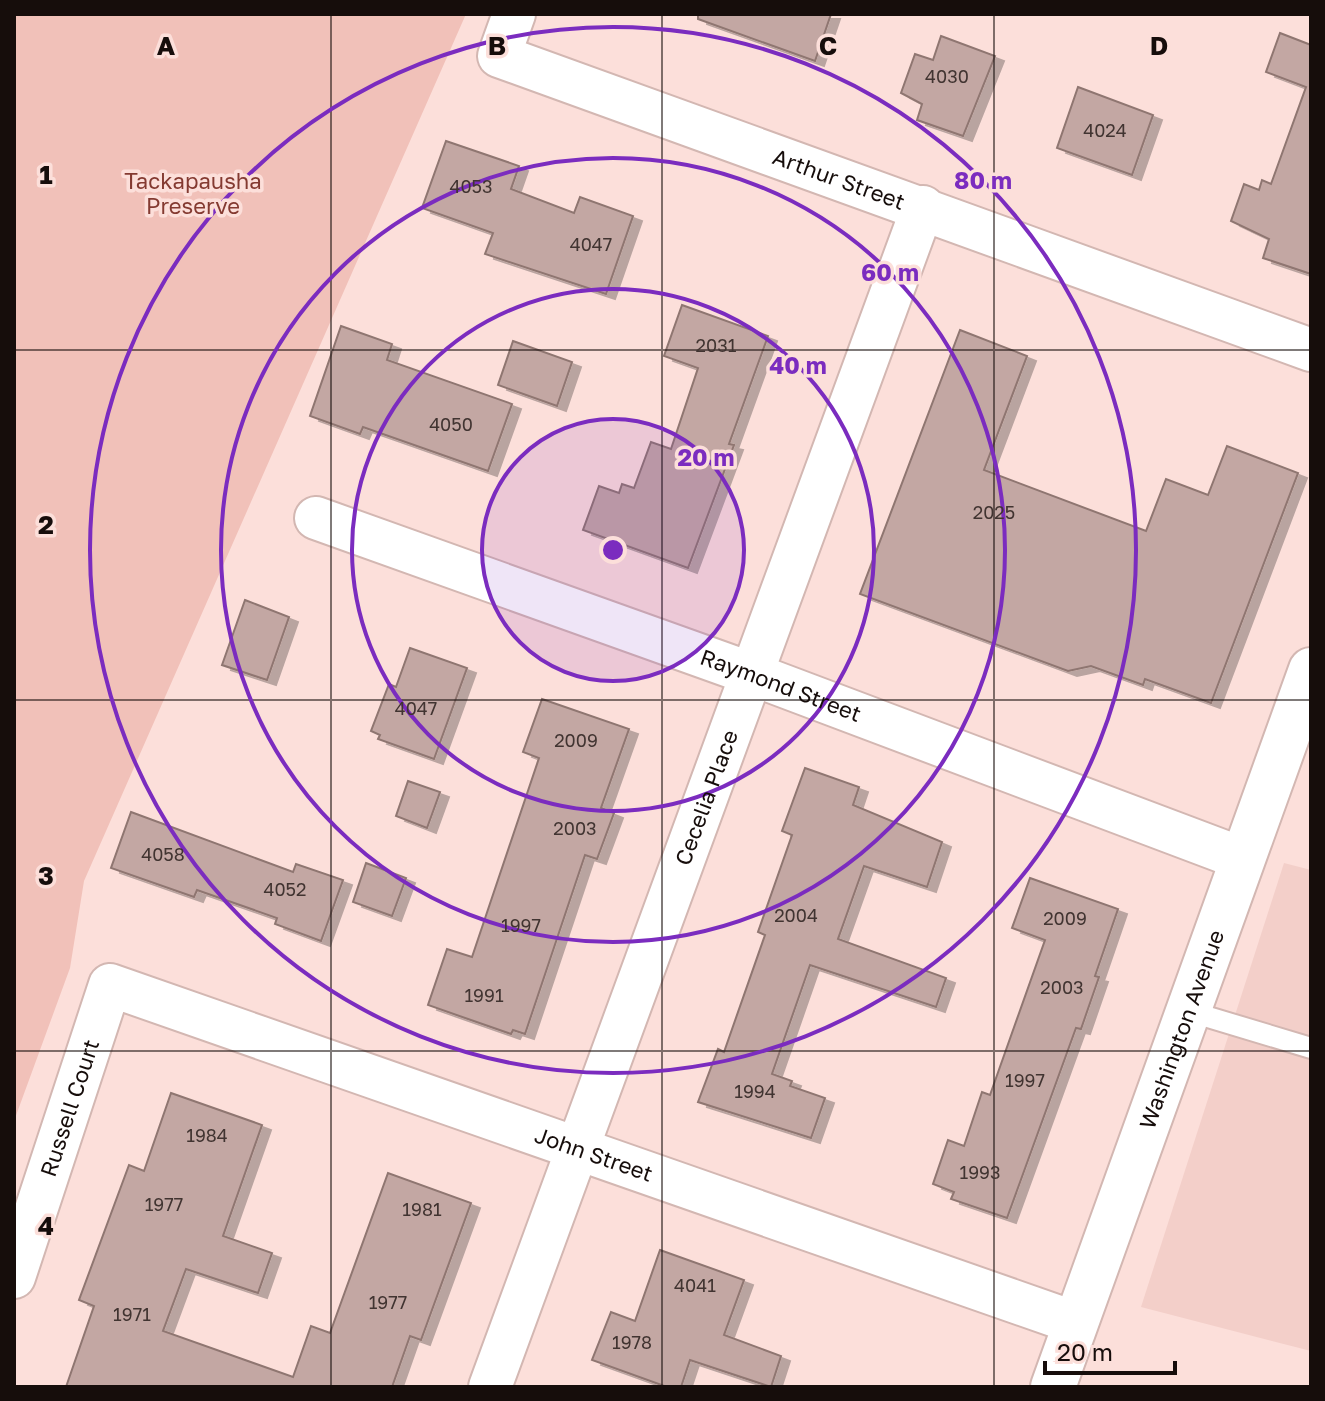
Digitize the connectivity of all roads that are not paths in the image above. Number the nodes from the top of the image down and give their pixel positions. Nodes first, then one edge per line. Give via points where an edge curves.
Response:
1 (514, 14) edge
2 (923, 207) junction
3 (1311, 350) edge
4 (316, 518) dead end
5 (1311, 670) edge
6 (752, 674) junction
7 (1243, 859) junction
8 (110, 985) joint
9 (1188, 1011) junction
10 (1311, 1048) edge
11 (578, 1147) junction
12 (14, 1277) edge
13 (1076, 1323) junction
14 (490, 1387) edge
15 (1053, 1387) edge

1 - 2 street, Arthur Street via 499,56
2 - 3 street, Arthur Street
2 - 6 street, Cecelia Place
4 - 6 street, Raymond Street
5 - 7 street, Washington Avenue
6 - 7 street, Raymond Street
6 - 11 street, Cecelia Place
7 - 9 street, Washington Avenue
8 - 11 street, John Street
8 - 12 street, Russell Court
9 - 10 lane
9 - 13 street, Washington Avenue
11 - 13 street, John Street
11 - 14 street, Cecelia Place
13 - 15 street, Washington Avenue

